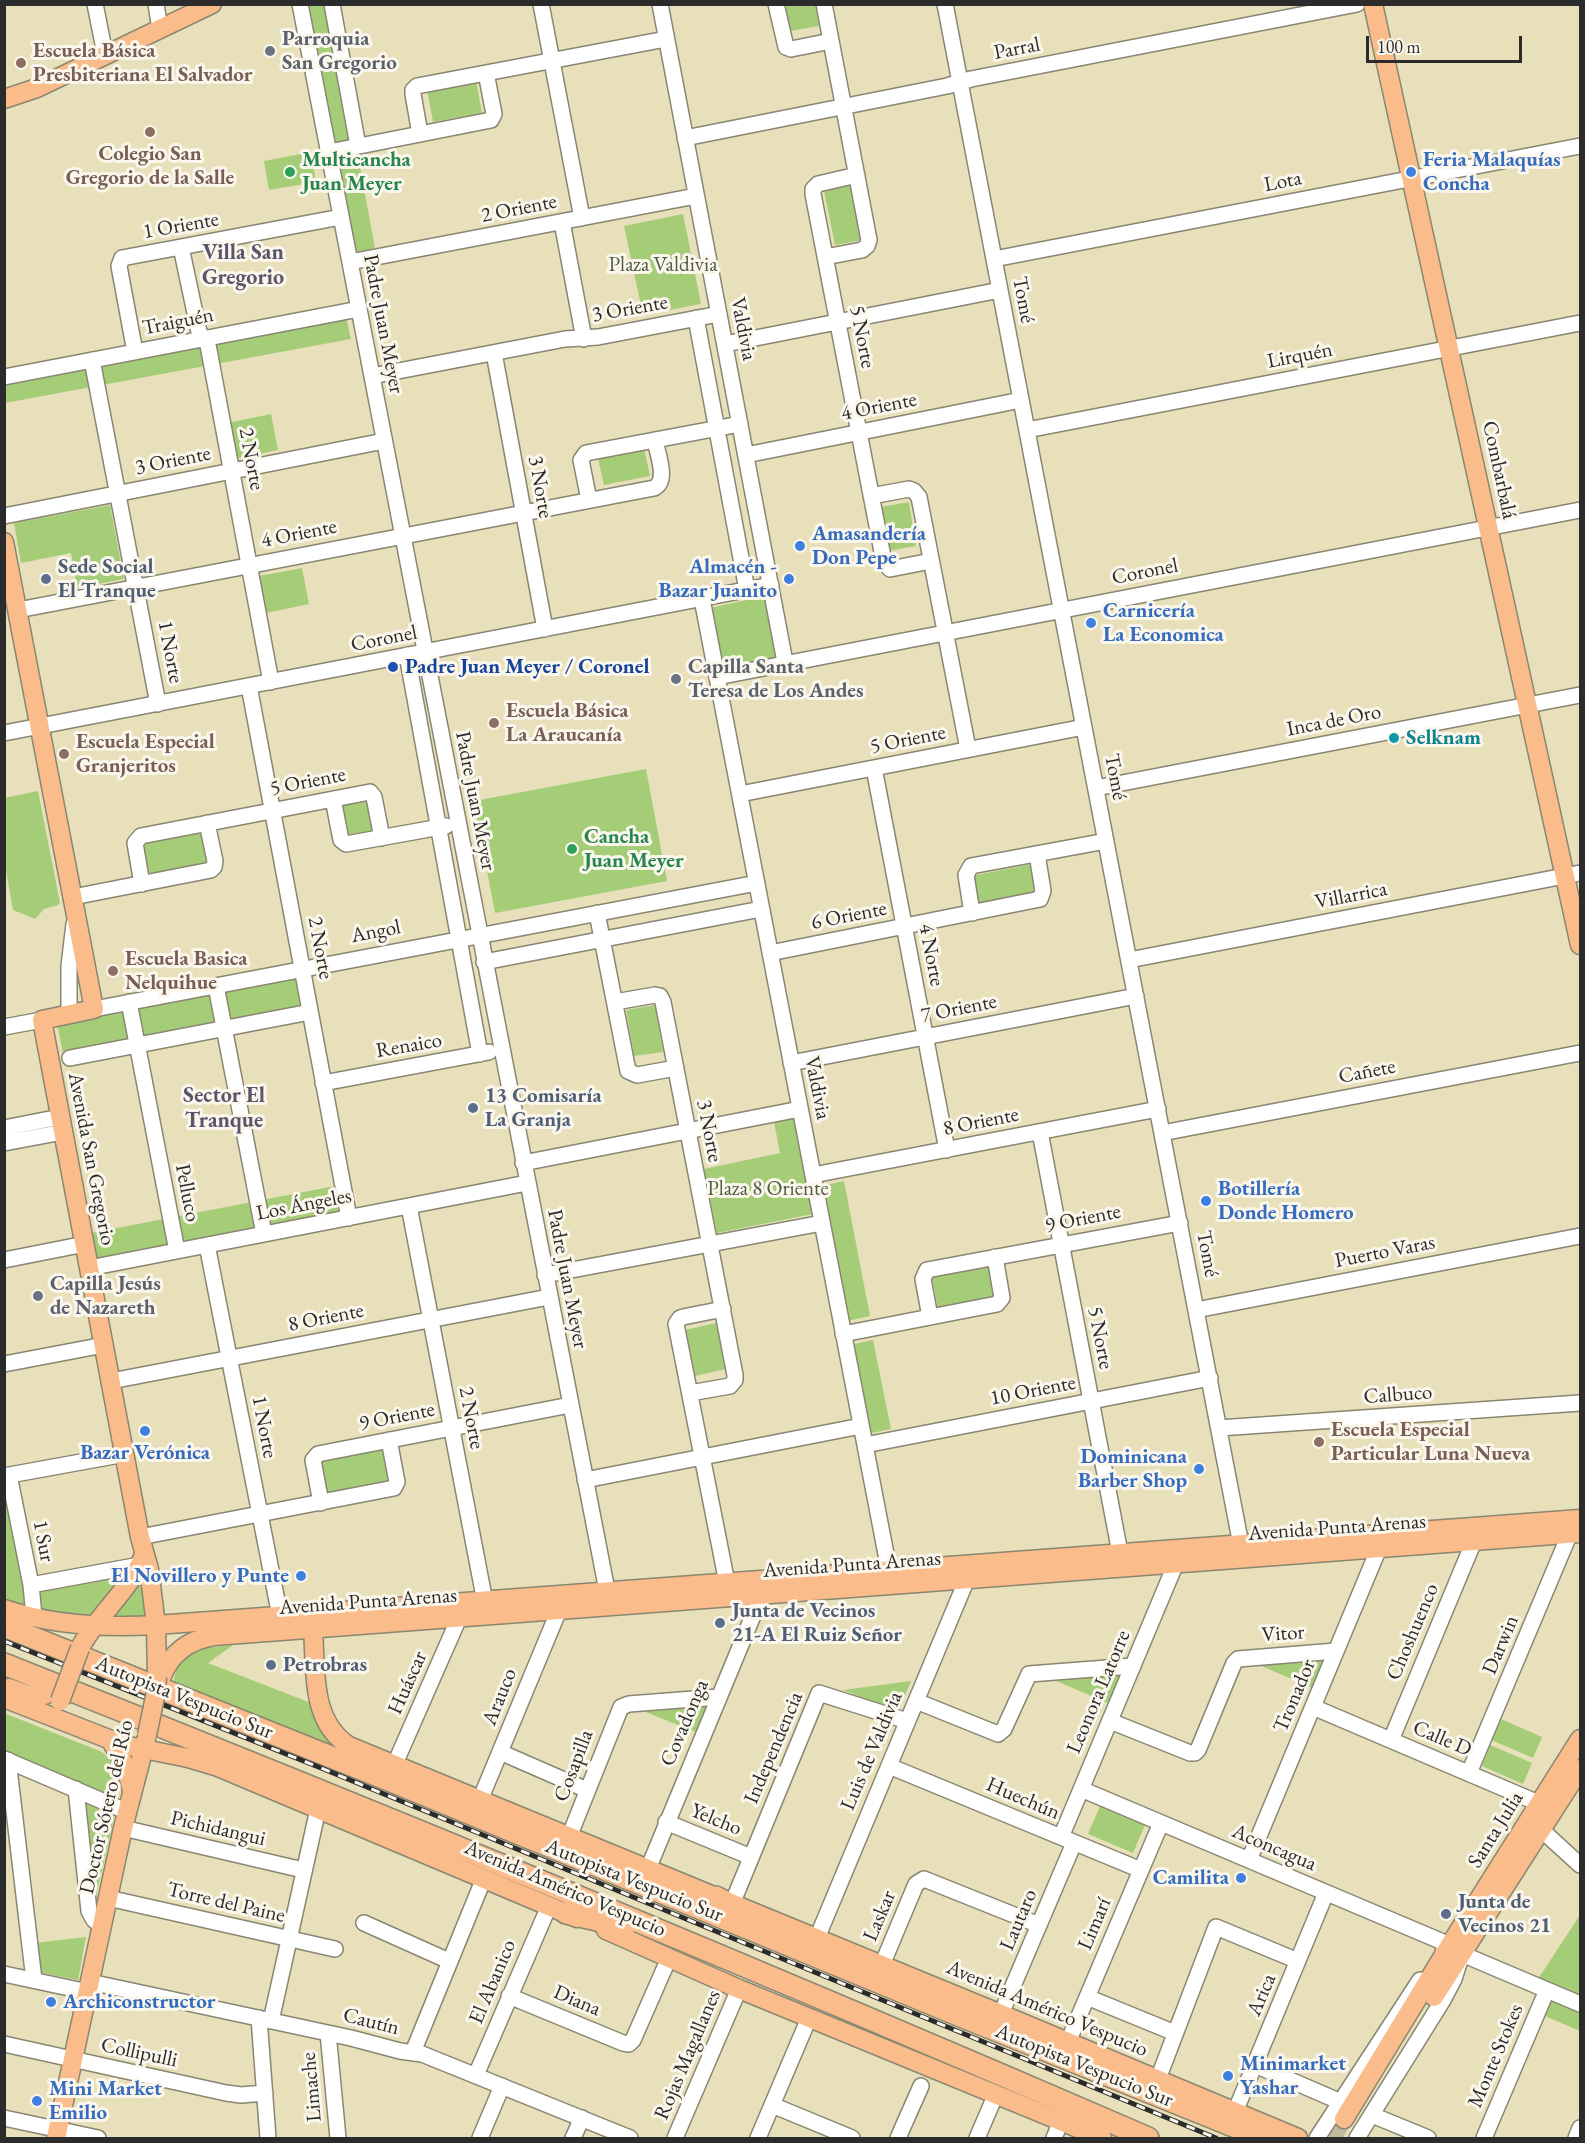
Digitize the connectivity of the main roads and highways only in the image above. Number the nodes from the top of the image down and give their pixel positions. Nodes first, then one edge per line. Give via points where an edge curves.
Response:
1 (212, 4) edge
2 (1373, 4) edge
3 (9, 99) edge
4 (4, 542) edge
5 (7, 565) edge
6 (1573, 874) edge
7 (1581, 945) edge
8 (42, 1020) joint
9 (1577, 1528) edge
10 (1242, 1551) junction
11 (142, 1552) junction
12 (891, 1578) junction
13 (608, 1599) junction
14 (4, 1609) edge
15 (300, 1615) junction
16 (94, 1625) junction
17 (156, 1625) junction
18 (4, 1626) edge
19 (313, 1629) junction
20 (4, 1664) edge
21 (158, 1682) junction
22 (4, 1686) edge
23 (57, 1693) junction
24 (4, 1698) edge
25 (64, 1722) junction
26 (1581, 1739) edge
27 (111, 1741) junction
28 (145, 1743) junction
29 (1581, 1769) edge
30 (1547, 1806) junction
31 (128, 1812) junction
32 (724, 1901) junction
33 (557, 1910) junction
34 (737, 1963) junction
35 (963, 2017) junction
36 (1349, 2121) tunnel mouth
37 (57, 2134) edge
38 (1102, 2139) edge
39 (1148, 2139) edge
40 (1263, 2139) edge
41 (1298, 2139) edge

1 - 3 main road
2 - 6 main road, Combarbalá via 1527,705
4 - 5 main road
5 - 8 main road, Angol via 74,904 77,965 94,1009
6 - 7 main road, Combarbalá
8 - 11 main road, Avenida San Gregorio
9 - 10 main road, Avenida Punta Arenas
9 - 10 main road, Avenida Punta Arenas via 1379,1548
10 - 12 main road, Avenida Punta Arenas via 1120,1553
10 - 12 main road, Avenida Punta Arenas via 1176,1563 967,1579
11 - 16 main road
11 - 17 main road, Avenida San Gregorio via 150,1574
12 - 13 main road, Avenida Punta Arenas via 762,1594
12 - 13 main road, Avenida Punta Arenas via 727,1583
13 - 15 main road, Avenida Punta Arenas via 485,1602
13 - 19 main road, Avenida Punta Arenas via 559,1610
14 - 16 main road
15 - 17 main road, Avenida Punta Arenas
15 - 19 main road via 309,1620
16 - 17 main road
16 - 23 main road, bridge
17 - 21 main road, Doctor Sótero del Río
18 - 35 highway, Autopista Vespucio Sur via 385,1778
19 - 21 main road, Avenida Punta Arenas via 202,1638 174,1656
19 - 32 main road, Avenida Américo Vespucio via 319,1700 327,1725 349,1746
20 - 34 highway, Autopista Vespucio Sur via 270,1769
21 - 28 main road, Doctor Sótero del Río, bridge
22 - 23 main road via 29,1695
23 - 25 main road
24 - 25 main road, Avenida Américo Vespucio
25 - 27 main road, Avenida Américo Vespucio
26 - 30 main road, Santa Julia
27 - 28 main road, Avenida Américo Vespucio
27 - 31 main road via 126,1767
28 - 31 main road, Doctor Sótero del Río
28 - 33 main road, Avenida Américo Vespucio via 218,1767
29 - 30 main road, Santa Julia
30 - 36 main road, Santa Julia
31 - 37 main road, Doctor Sótero del Río
32 - 35 highway via 919,1991
32 - 41 main road, Avenida Américo Vespucio
33 - 34 highway via 694,1954
33 - 38 main road, Avenida Américo Vespucio
34 - 39 highway, Autopista Vespucio Sur
35 - 40 highway, Autopista Vespucio Sur

